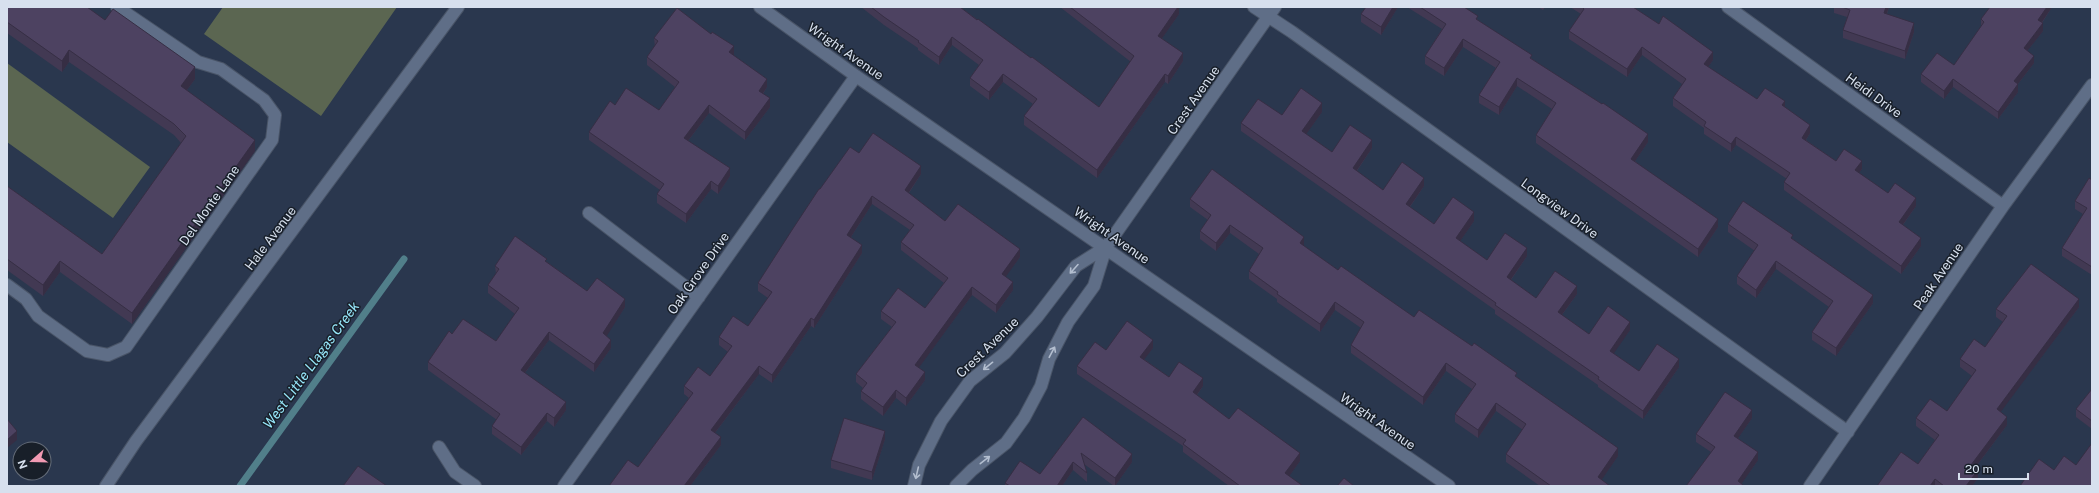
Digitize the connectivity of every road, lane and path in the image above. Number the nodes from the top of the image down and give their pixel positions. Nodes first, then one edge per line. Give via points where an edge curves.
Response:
1 (117, 7) edge
2 (458, 7) edge
3 (760, 7) edge
4 (1254, 7) edge
5 (1728, 7) edge
6 (1272, 12) edge
7 (856, 76) junction
8 (2092, 85) edge
9 (2003, 206) junction
10 (589, 213) dead end
11 (1106, 247) junction
12 (7, 285) edge
13 (699, 296) junction
14 (1848, 432) junction
15 (439, 447) dead end
16 (106, 486) edge
17 (475, 486) edge
18 (564, 486) edge
19 (914, 486) edge
20 (956, 486) edge
21 (1449, 486) edge
22 (1810, 486) edge

1 - 12 street, Del Monte Lane via 198,62 221,69 264,100 275,114 272,140 126,347 108,354 87,351 38,316 26,299
2 - 16 street, Hale Avenue via 136,441
3 - 7 street, Wright Avenue
4 - 6 street, Longview Drive
5 - 9 street, Heidi Drive
6 - 11 street, Crest Avenue
6 - 14 street, Longview Drive
7 - 11 street, Wright Avenue
7 - 13 street, Oak Grove Drive
8 - 9 street, Peak Avenue
9 - 14 street, Peak Avenue
10 - 13 street
11 -> 19 street, Crest Avenue via 1076,266 1037,317 1005,353 970,381 941,421 919,465
20 -> 11 street, Crest Avenue via 1006,443 1024,418 1041,386 1048,359 1068,322 1094,286
11 - 21 street, Wright Avenue
13 - 18 street, Oak Grove Drive
14 - 22 street, Peak Avenue
15 - 17 street via 455,472

